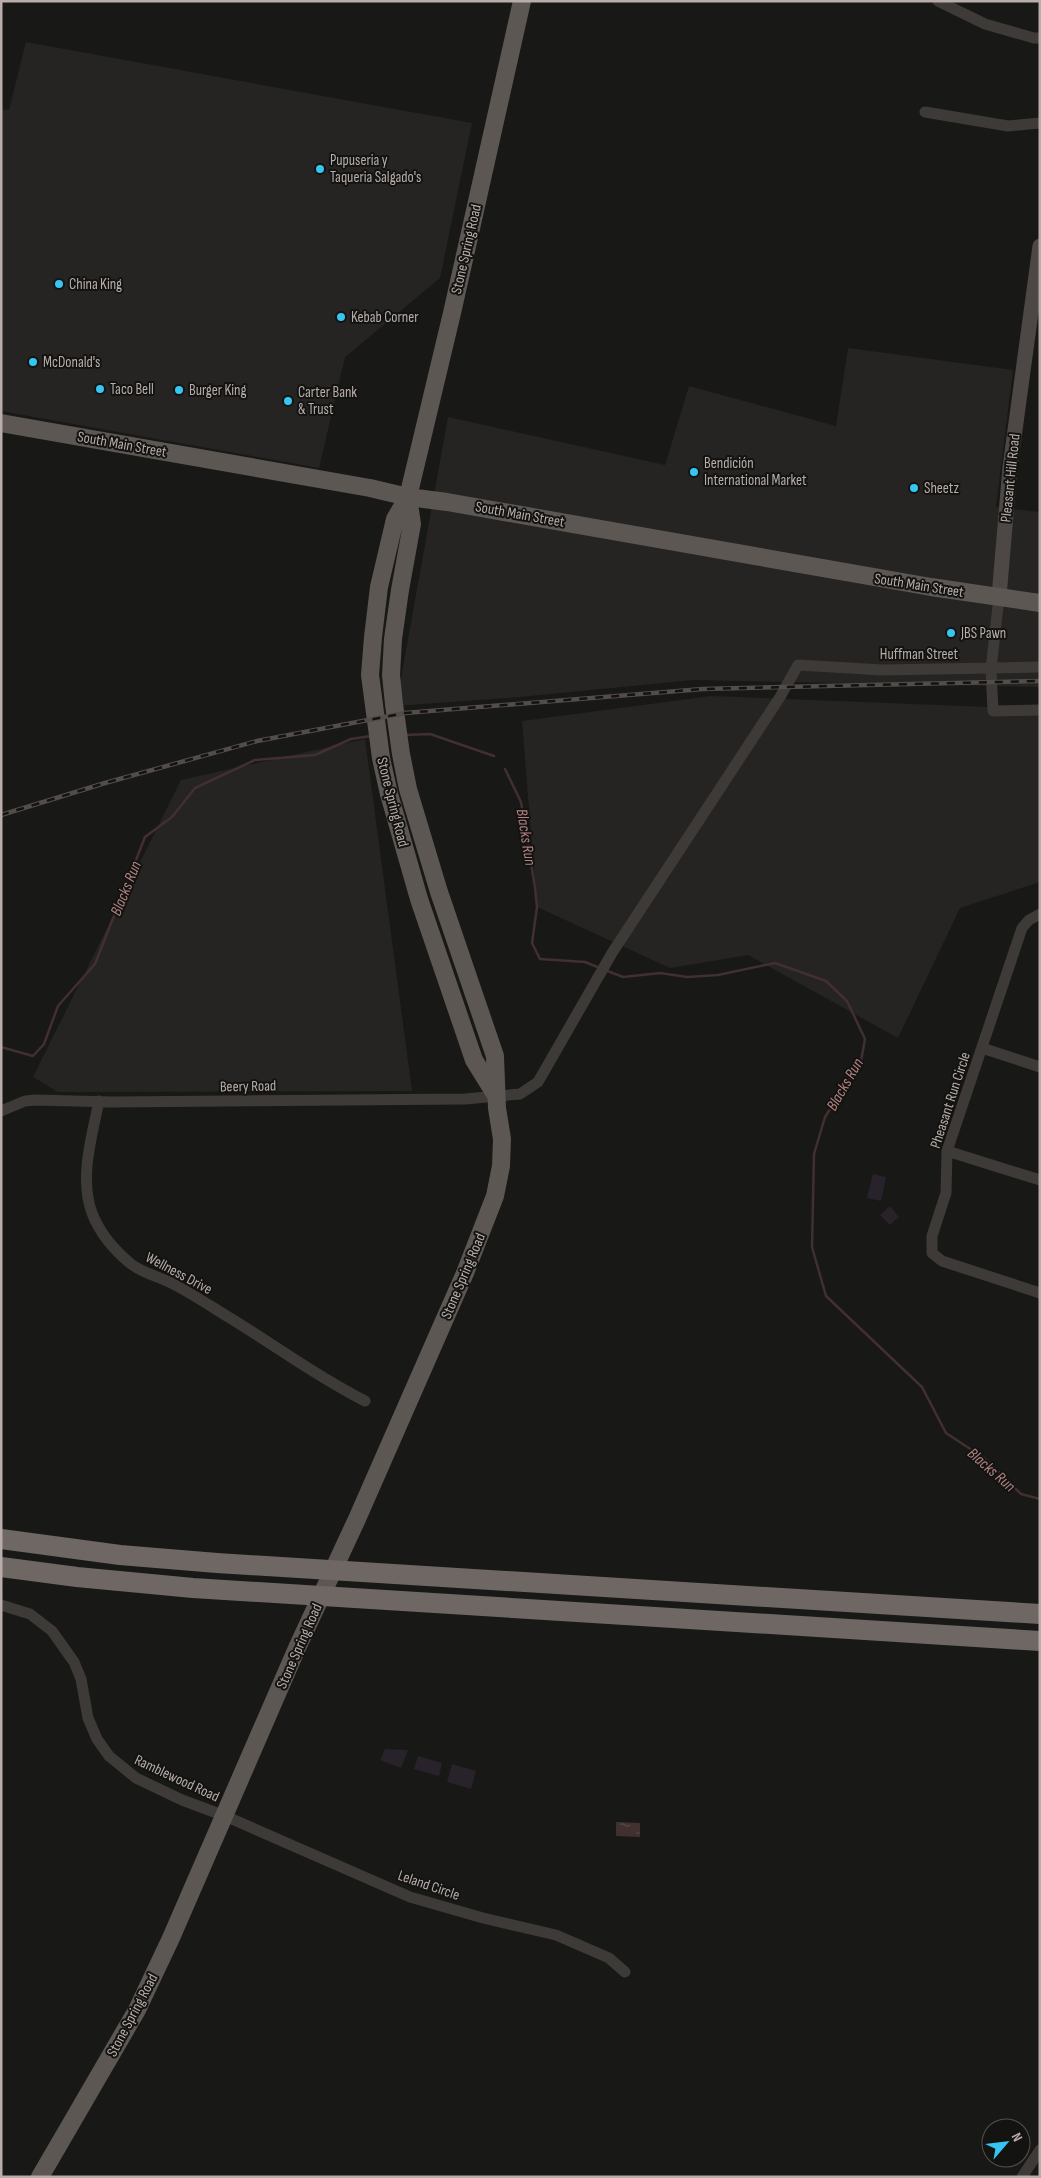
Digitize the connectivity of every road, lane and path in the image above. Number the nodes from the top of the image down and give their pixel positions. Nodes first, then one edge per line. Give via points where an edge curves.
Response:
1 (522, 1) edge
2 (938, 1) edge
3 (1040, 38) edge
4 (925, 112) dead end
5 (1040, 123) edge
6 (1040, 246) edge
7 (1, 423) edge
8 (408, 497) junction
9 (1000, 597) junction
10 (1040, 603) edge
11 (1040, 667) edge
12 (991, 668) junction
13 (1040, 710) edge
14 (1040, 914) edge
15 (982, 1048) junction
16 (1040, 1067) edge
17 (497, 1097) junction
18 (99, 1102) junction
19 (1, 1111) edge
20 (947, 1151) junction
21 (1040, 1180) edge
22 (1040, 1293) edge
23 (366, 1401) dead end
24 (1, 1539) edge
25 (1, 1566) edge
26 (1, 1604) edge
27 (1040, 1614) edge
28 (1040, 1641) edge
29 (225, 1816) junction
30 (626, 1972) dead end
31 (1040, 2150) edge
32 (40, 2177) edge
33 (1022, 2177) edge

1 - 8 main road, Stone Spring Road
2 - 3 street via 984,24
4 - 5 street via 1008,126
6 - 9 street, Pleasant Hill Road via 1010,467
7 - 8 main road, South Main Street via 323,479
8 - 9 main road, South Main Street via 930,588
8 - 17 main road, Stone Spring Road via 412,524 393,639 391,675 401,754 408,789 439,892 494,1056
8 - 17 main road, Stone Spring Road via 394,519 380,587 370,675 381,758 419,899 474,1060
9 - 10 main road, South Main Street
9 - 12 street, Pleasant Hill Road
11 - 12 street, Huffman Street
12 - 13 street, Pleasant Hill Road via 993,711
12 - 17 street, Huffman Street via 882,670 798,665 612,953 538,1082 520,1094
14 - 15 street, Pheasant Run Circle via 1022,928
15 - 16 street
15 - 20 street, Pheasant Run Circle
17 - 18 street, Beery Road
17 - 29 main road, Stone Spring Road via 502,1148 495,1196 465,1273
18 - 19 street, Beery Road via 30,1100
18 - 23 street, Wellness Drive via 88,1158 88,1192 100,1231 114,1249 133,1265 231,1318 325,1381
20 - 21 street
20 - 22 street, Pheasant Run Circle via 946,1193 932,1236 932,1253 942,1261
24 - 27 highway via 111,1554 217,1563
25 - 28 highway via 193,1588
26 - 29 street, Ramblewood Road via 40,1620 74,1662 81,1679 91,1728 109,1756 136,1778
29 - 30 street, Leland Circle via 410,1897 556,1935 609,1958
29 - 32 main road, Stone Spring Road via 137,2010
31 - 33 street

